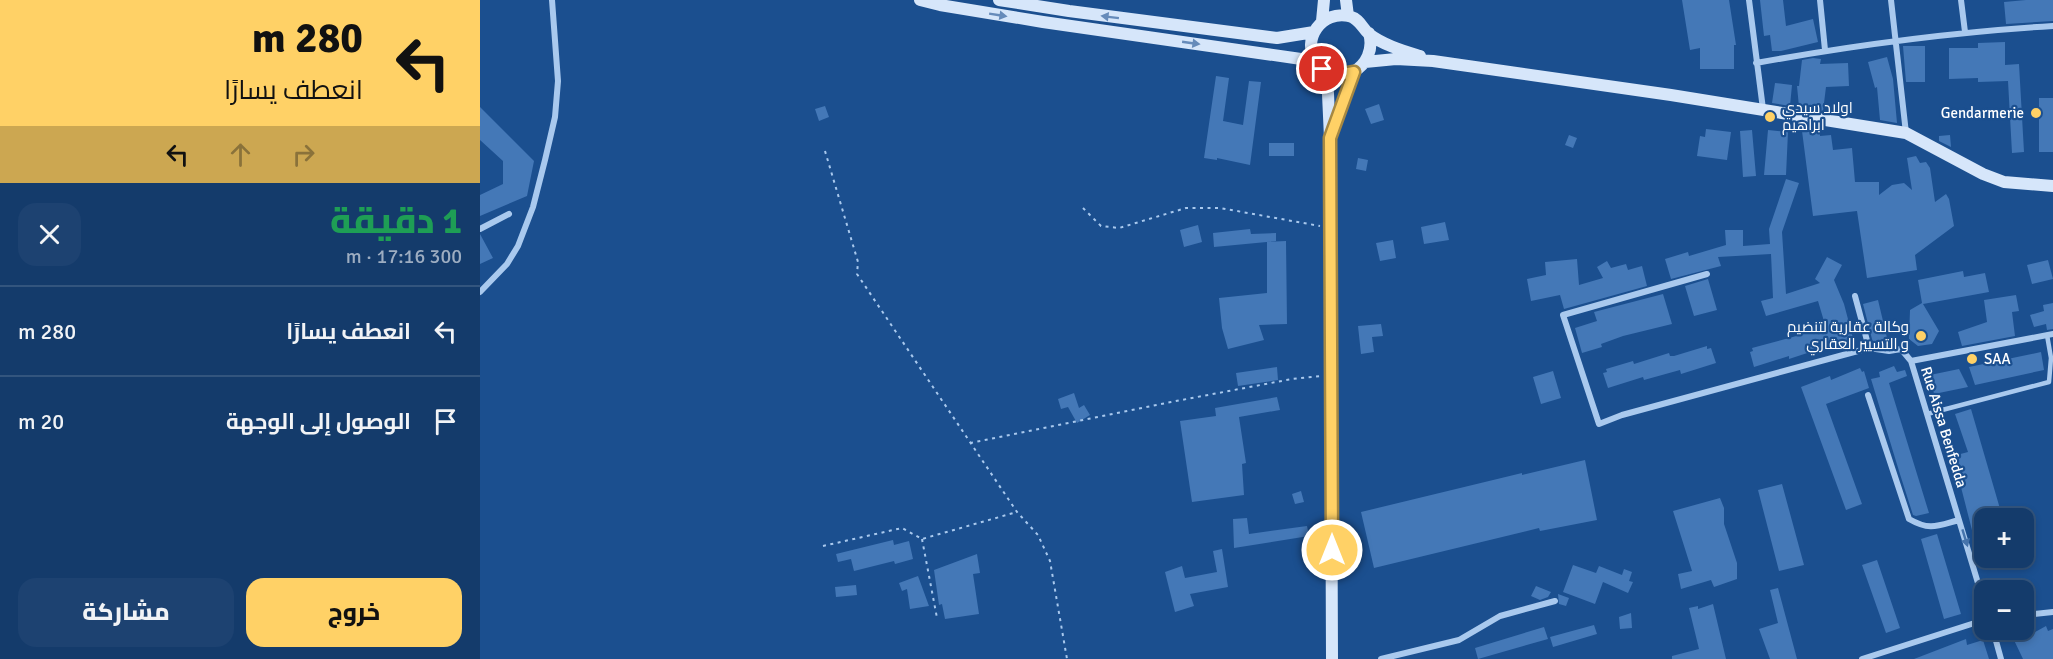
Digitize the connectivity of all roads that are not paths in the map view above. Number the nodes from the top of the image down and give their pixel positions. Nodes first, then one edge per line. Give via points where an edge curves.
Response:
1 (552, 0) edge
2 (920, 0) edge
3 (999, 0) edge
4 (1324, 0) edge
5 (1346, 0) edge
6 (1749, 0) edge
7 (1820, 0) edge
8 (1891, 0) edge
9 (1961, 0) edge
10 (1348, 16) junction
11 (1322, 21) junction
12 (2053, 27) edge
13 (1314, 32) junction
14 (1965, 32) junction
15 (1368, 33) junction
16 (1896, 40) junction
17 (1826, 50) junction
18 (1315, 61) junction
19 (1433, 61) junction
20 (1365, 62) junction
21 (1756, 63) junction
22 (1327, 72) junction
23 (1354, 72) junction
24 (1763, 110) junction
25 (1906, 133) junction
26 (1330, 138) junction
27 (2053, 186) edge
28 (509, 214) dead end
29 (480, 229) edge
30 (1707, 274) dead end
31 (480, 292) edge
32 (1855, 296) dead end
33 (2050, 335) edge
34 (1869, 348) junction
35 (1911, 361) junction
36 (1868, 394) dead end
37 (1927, 414) junction
38 (1959, 519) junction
39 (1977, 580) edge
40 (1555, 601) dead end
41 (2053, 612) edge
42 (2034, 614) edge
43 (1974, 623) edge
44 (1996, 640) edge
45 (1332, 659) edge
46 (1381, 659) edge
47 (1862, 659) edge
48 (2001, 659) edge

1 - 31 street via 558,81 545,160 518,246
2 -> 18 main road
13 -> 3 main road via 1277,38
4 - 11 main road
5 - 10 main road
6 - 21 street
7 - 17 street
8 - 16 street
9 - 14 street
10 - 11 main road via 1336,15
10 - 15 main road
11 - 13 main road
12 - 14 street
13 - 18 main road via 1311,48
14 - 16 street
15 - 19 main road
15 - 20 main road via 1370,50
16 - 17 street
16 - 25 street
17 - 21 street
18 - 22 main road
19 - 20 main road
19 - 24 main road
20 - 23 main road
21 - 24 street
22 - 23 main road
22 - 26 main road
23 - 26 main road
24 - 25 main road
25 - 27 main road via 2004,182
26 - 45 main road
28 - 29 street
30 - 34 street via 1563,315 1599,424
32 - 34 street
33 - 35 street
33 - 37 lane via 2049,382
34 - 35 street via 1901,349
35 - 37 street, Rue Aissa Benfedda
36 - 38 street via 1909,519 1933,528
37 - 38 street, Rue Aissa Benfedda
38 -> 39 street, Rue Aissa Benfedda
40 - 46 street via 1500,616 1459,640
41 - 42 street
43 - 47 street
44 - 48 street

